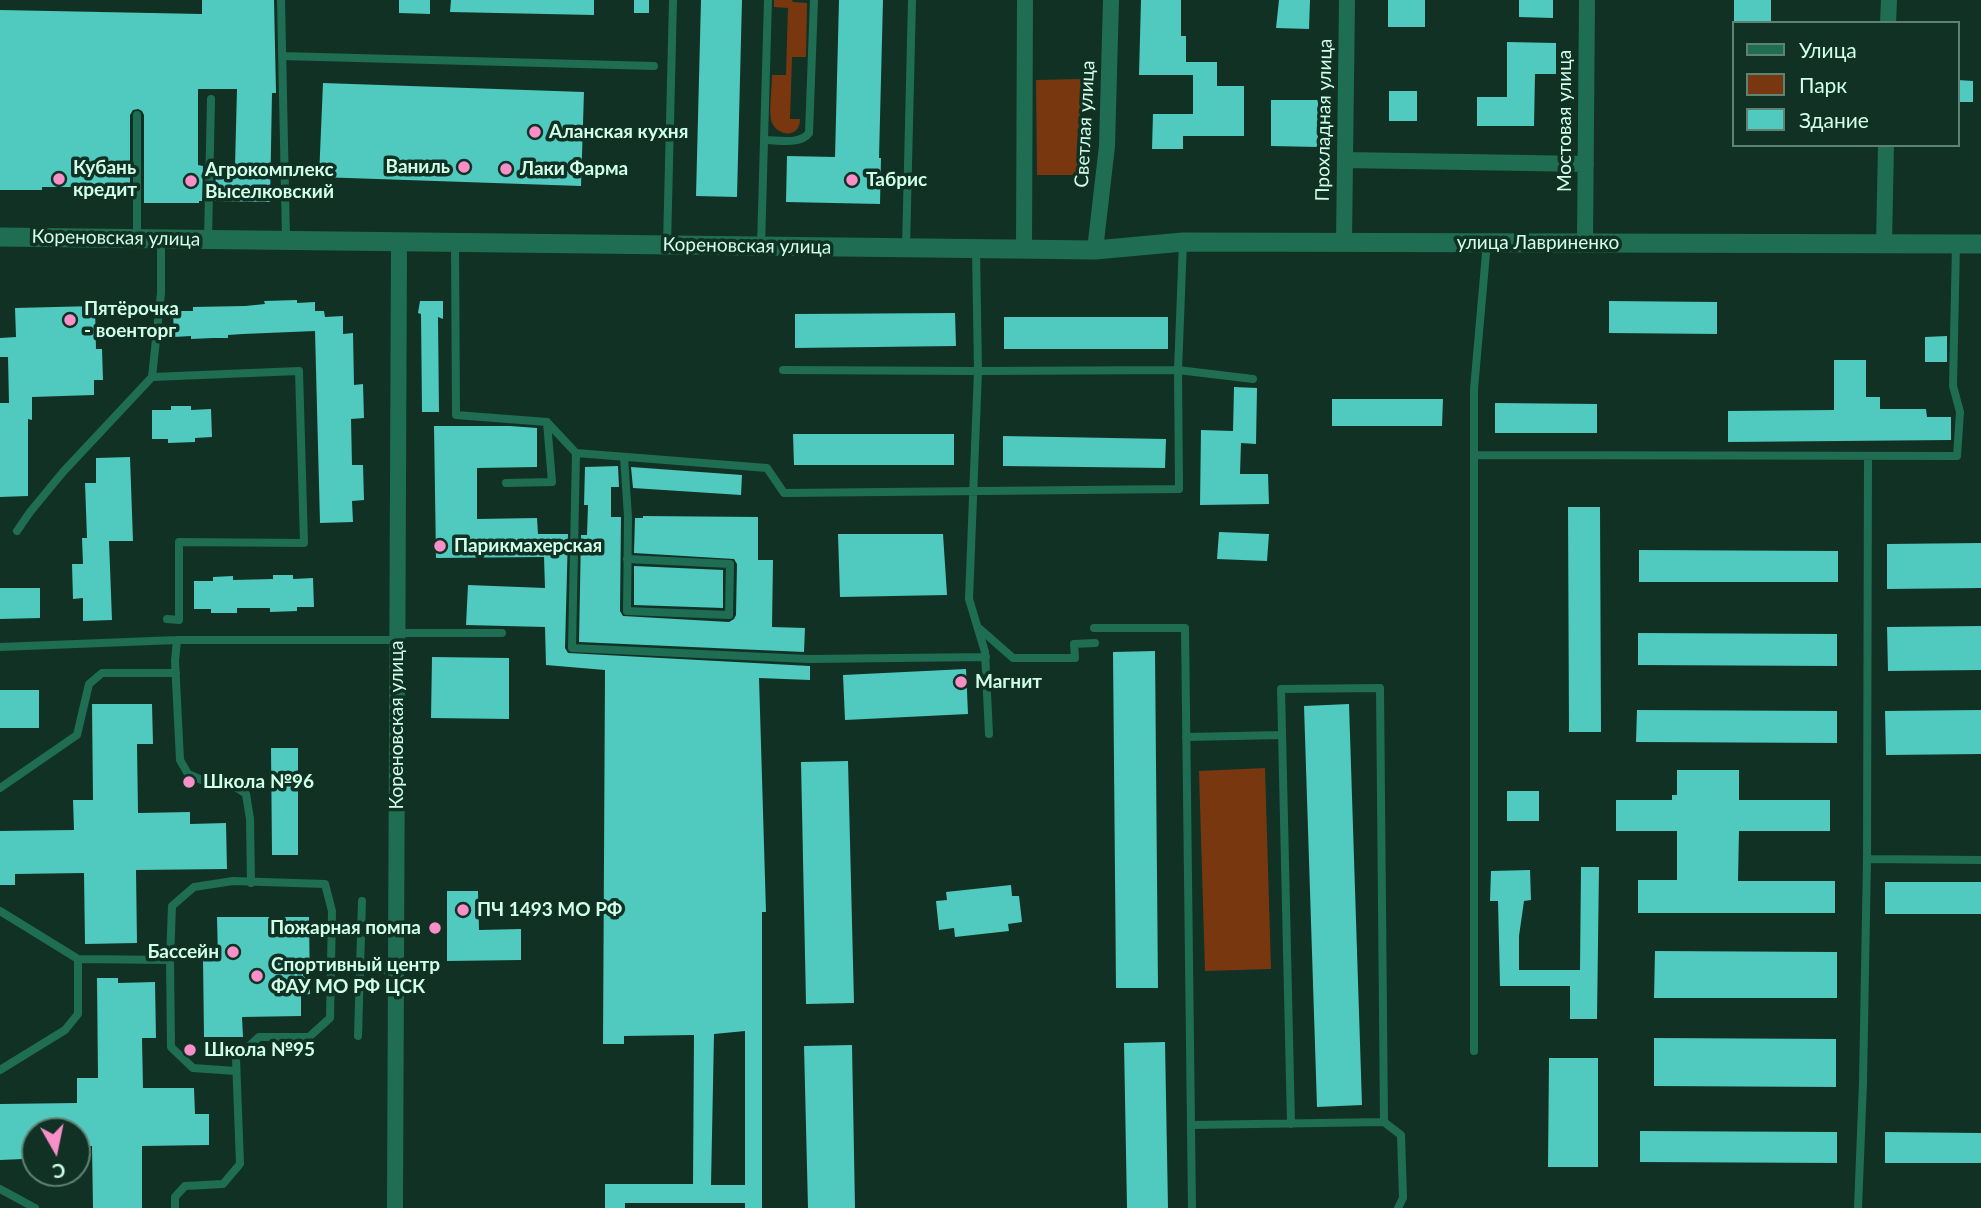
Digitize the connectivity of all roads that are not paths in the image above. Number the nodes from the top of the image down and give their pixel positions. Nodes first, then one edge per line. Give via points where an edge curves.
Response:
1 (281, 0) edge
2 (673, 0) edge
3 (768, 0) edge
4 (814, 0) edge
5 (912, 0) edge
6 (1025, 0) edge
7 (1111, 0) edge
8 (1347, 0) edge
9 (1587, 0) edge
10 (1889, 0) edge
11 (1888, 21) edge
12 (282, 56) junction
13 (654, 66) dead end
14 (211, 99) dead end
15 (137, 115) dead end
16 (764, 140) junction
17 (1886, 147) edge
18 (1345, 160) junction
19 (1586, 164) junction
20 (0, 237) edge
21 (137, 238) junction
22 (161, 239) junction
23 (208, 239) junction
24 (286, 240) junction
25 (1344, 241) junction
26 (399, 242) junction
27 (455, 242) junction
28 (1183, 242) junction
29 (1487, 242) junction
30 (1585, 243) junction
31 (1884, 244) junction
32 (1956, 244) junction
33 (1981, 244) edge
34 (667, 245) junction
35 (761, 246) junction
36 (906, 248) junction
37 (976, 249) junction
38 (1024, 249) junction
39 (1095, 250) junction
40 (783, 370) dead end
41 (1178, 370) junction
42 (978, 371) junction
43 (152, 377) junction
44 (1253, 379) dead end
45 (547, 422) junction
46 (576, 453) junction
47 (1474, 454) junction
48 (1868, 456) junction
49 (624, 457) junction
50 (506, 483) dead end
51 (973, 491) junction
52 (17, 531) dead end
53 (627, 559) junction
54 (167, 619) dead end
55 (978, 628) junction
56 (1094, 628) dead end
57 (502, 633) dead end
58 (397, 636) junction
59 (177, 640) junction
60 (1095, 643) dead end
61 (0, 648) edge
62 (986, 657) junction
63 (176, 673) junction
64 (989, 734) dead end
65 (1282, 735) junction
66 (1186, 737) junction
67 (0, 788) edge
68 (1867, 859) junction
69 (1981, 860) edge
70 (251, 883) junction
71 (362, 901) dead end
72 (0, 911) edge
73 (78, 959) junction
74 (170, 960) junction
75 (360, 970) junction
76 (394, 970) junction
77 (358, 1036) dead end
78 (1474, 1051) dead end
79 (0, 1070) edge
80 (236, 1071) junction
81 (1384, 1122) junction
82 (1191, 1125) junction
83 (1291, 1125) junction
84 (0, 1189) edge
85 (35, 1208) edge
86 (175, 1208) edge
87 (395, 1208) edge
88 (1192, 1208) edge
89 (1398, 1208) edge
90 (1858, 1208) edge

1 - 12 lane
2 - 34 lane
3 - 16 lane
4 - 16 lane via 809,133 805,139
5 - 36 lane
6 - 38 street
7 - 39 street, Светлая улица via 1107,146
8 - 18 street, Прохладная улица
9 - 19 street, Мостовая улица
10 - 11 street
12 - 13 lane
12 - 24 lane
14 - 23 lane
15 - 21 lane
16 - 35 lane
17 - 31 street
18 - 19 street
18 - 25 street, Прохладная улица
19 - 30 street, Мостовая улица
20 - 21 street, Кореновская улица
21 - 22 street, Кореновская улица
22 - 23 street, Кореновская улица
22 - 43 lane via 161,293
23 - 24 street, Кореновская улица
24 - 26 street, Кореновская улица
25 - 28 street, улица Лавриненко
25 - 29 street, улица Лавриненко
26 - 27 street, Кореновская улица
26 - 58 street, Кореновская улица
27 - 34 street, Кореновская улица
27 - 45 lane via 456,415
28 - 39 street, улица Лавриненко
28 - 41 lane
29 - 30 street, улица Лавриненко
29 - 47 lane via 1474,389
30 - 31 street, улица Лавриненко
31 - 32 street, улица Лавриненко
32 - 33 street, улица Лавриненко
32 - 48 lane via 1953,386 1961,412 1957,456
34 - 35 street, Кореновская улица
35 - 36 street, Кореновская улица
36 - 37 street, Кореновская улица
37 - 38 street, Кореновская улица
37 - 42 lane
38 - 39 street, Кореновская улица
40 - 42 lane
41 - 42 lane
41 - 44 lane
41 - 51 lane via 1179,489
42 - 51 lane
43 - 52 lane via 63,472
43 - 54 lane via 299,371 304,543 179,542 178,620
45 - 46 lane
45 - 50 lane via 552,482
46 - 49 lane
46 - 62 lane via 572,648 808,659
47 - 48 lane
47 - 78 lane
48 - 68 lane
49 - 51 lane via 767,468 783,493
49 - 53 lane
51 - 55 lane via 969,599
53 - 53 lane via 627,611 729,615 730,564
55 - 60 lane via 1013,658 1075,658 1074,644
55 - 62 lane
56 - 66 lane via 1185,628
57 - 58 lane
58 - 59 lane
58 - 76 street, Кореновская улица
59 - 61 lane
59 - 63 lane
62 - 64 lane
63 - 67 lane via 102,673 89,684 77,736
63 - 70 lane via 180,760 188,774 204,781 228,782 246,794
65 - 66 lane
65 - 81 lane via 1281,689 1380,688
65 - 83 lane
66 - 82 lane
68 - 69 lane
68 - 90 lane
70 - 74 lane via 194,887 172,906
70 - 80 lane via 325,884 332,911 330,1018 309,1037 259,1037 236,1058
71 - 75 lane
72 - 73 lane
73 - 74 lane
73 - 79 lane via 78,1014 65,1030
74 - 80 lane via 171,1047 193,1068
75 - 76 lane
75 - 77 lane
76 - 87 street, Кореновская улица
80 - 86 lane via 240,1164 223,1184 185,1186 175,1197
81 - 83 lane
81 - 89 lane via 1401,1135 1402,1198
82 - 83 lane
82 - 88 lane
84 - 85 lane

